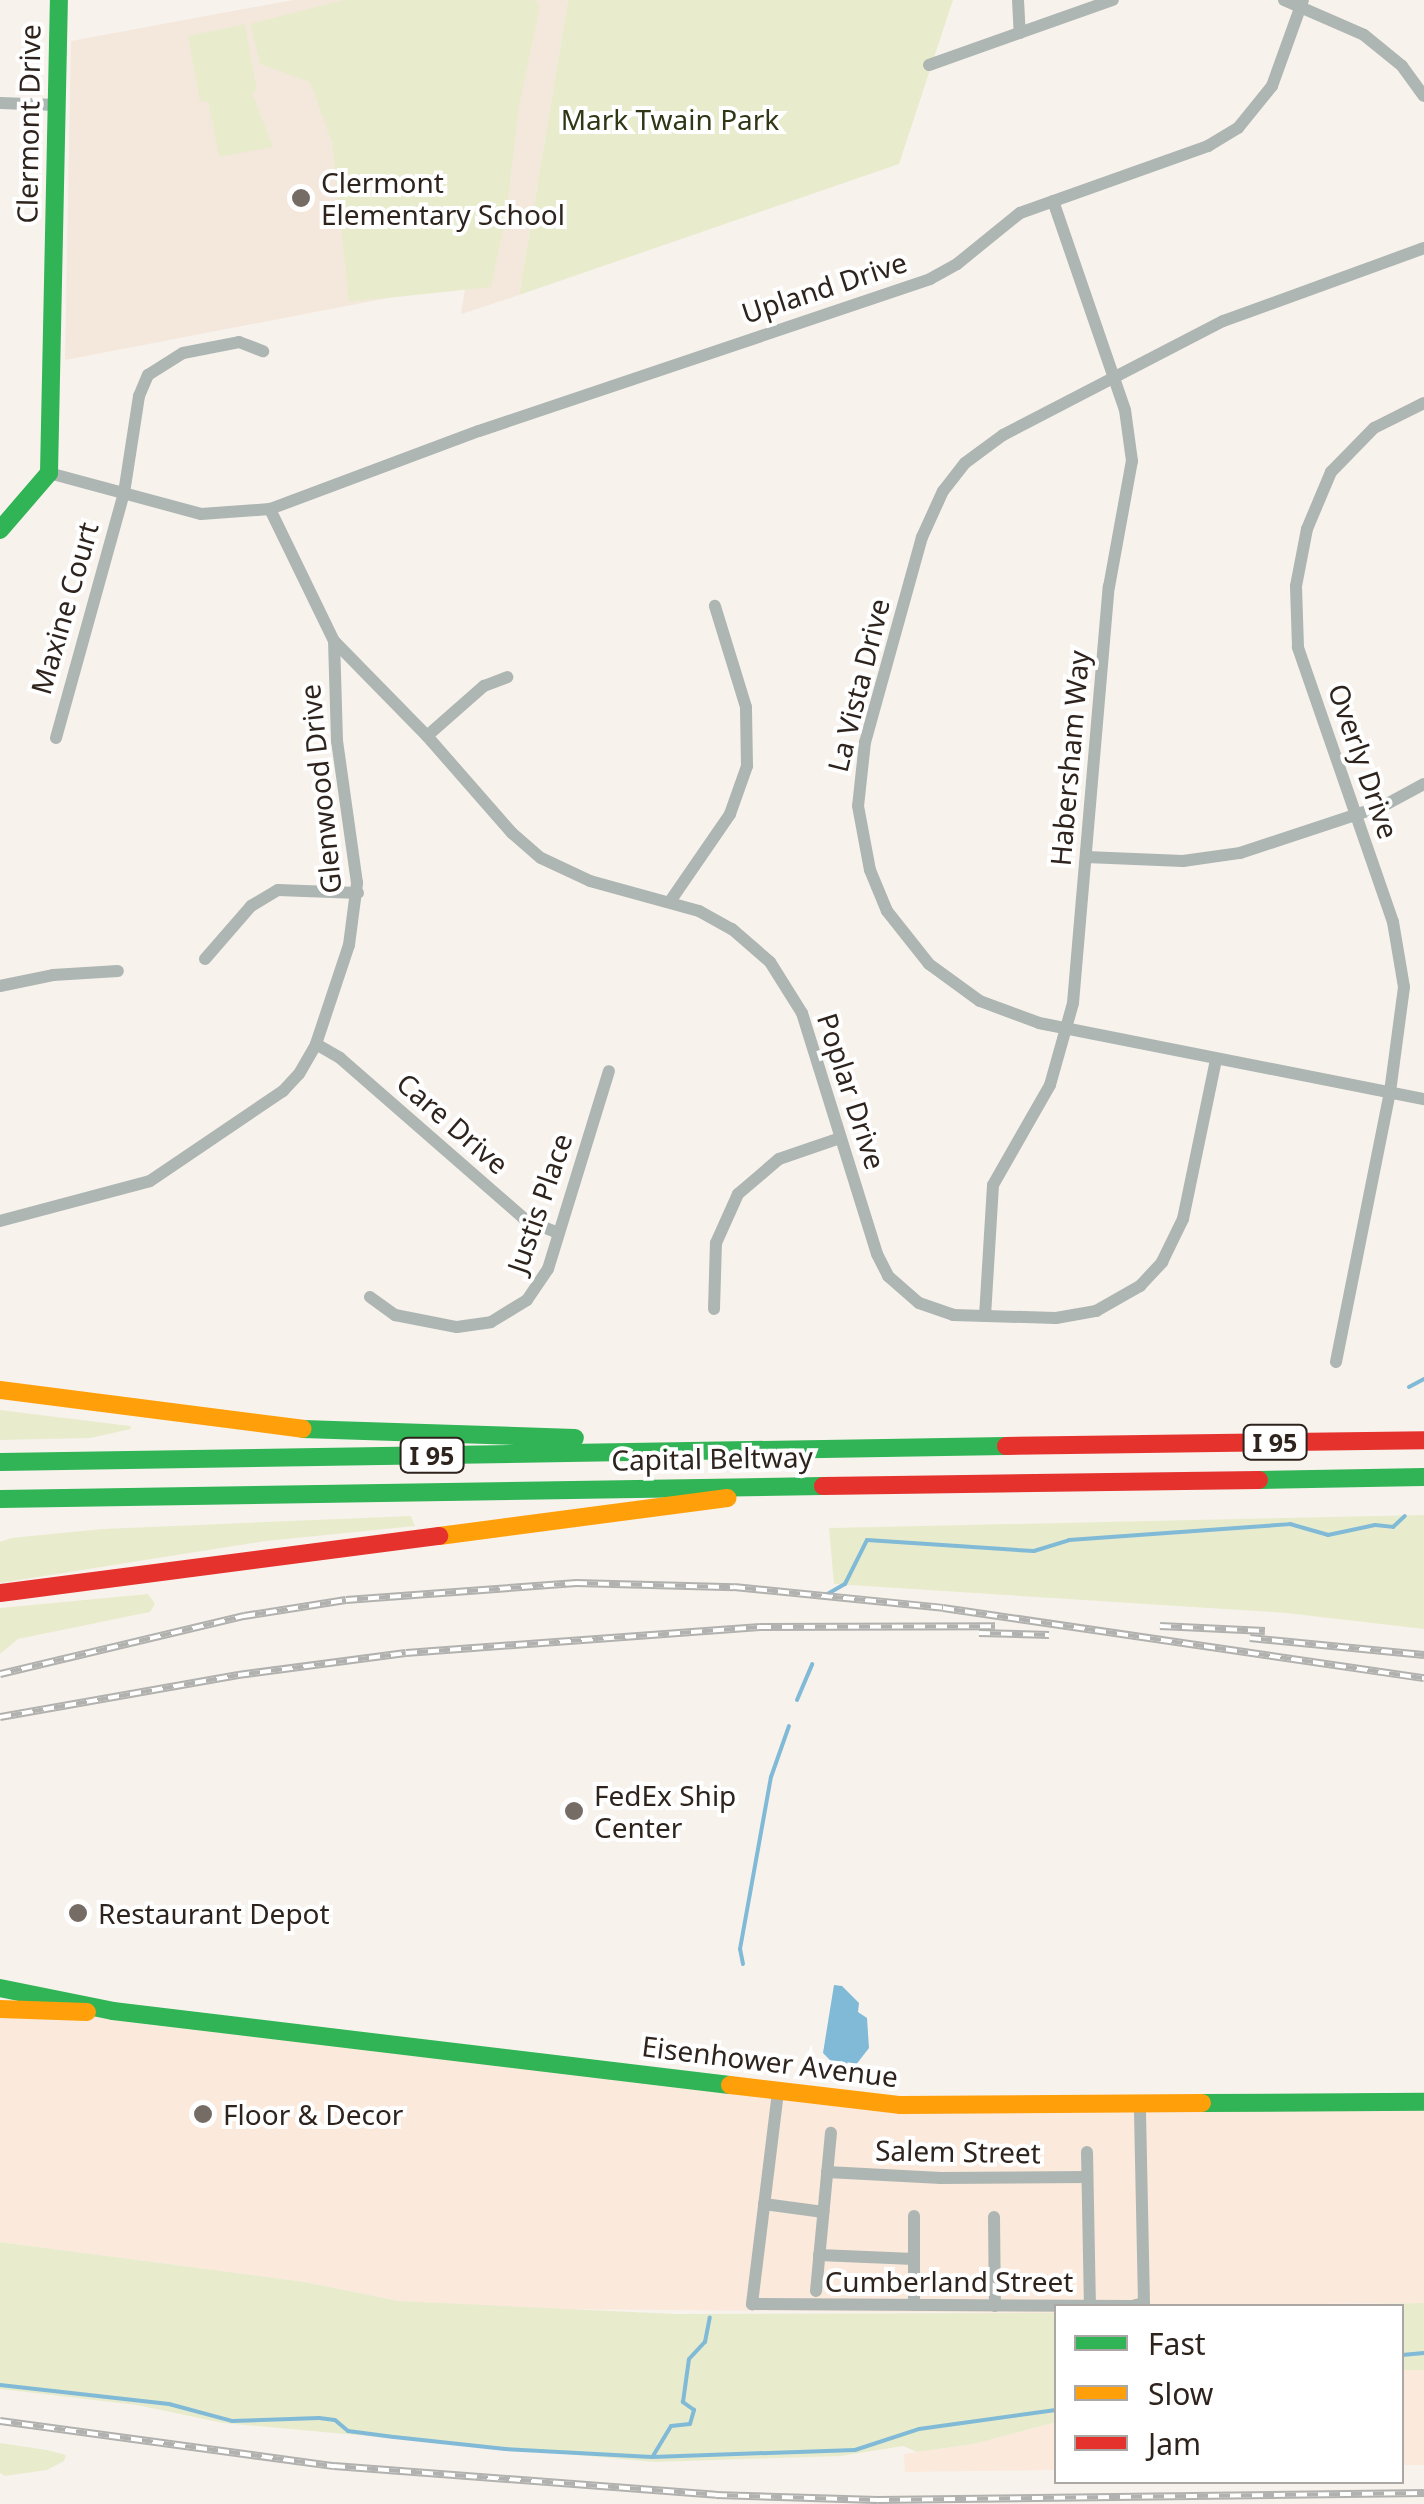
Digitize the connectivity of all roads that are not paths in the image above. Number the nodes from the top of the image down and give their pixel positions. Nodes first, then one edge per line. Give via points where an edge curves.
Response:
1 (59, 0) edge
2 (1018, 0) edge
3 (1113, 0) edge
4 (1284, 0) edge
5 (1301, 3) edge
6 (1020, 33) junction
7 (930, 65) dead end
8 (1424, 96) edge
9 (0, 103) edge
10 (56, 105) junction
11 (1053, 201) junction
12 (1424, 248) edge
13 (263, 350) dead end
14 (1114, 378) junction
15 (1424, 403) edge
16 (49, 472) junction
17 (124, 493) junction
18 (270, 509) junction
19 (0, 530) edge
20 (715, 606) dead end
21 (334, 642) junction
22 (508, 677) dead end
23 (427, 736) junction
24 (56, 738) dead end
25 (1424, 784) edge
26 (1356, 814) junction
27 (1086, 858) junction
28 (358, 893) junction
29 (671, 900) junction
30 (206, 959) dead end
31 (118, 971) dead end
32 (0, 986) edge
33 (1068, 1028) junction
34 (316, 1044) junction
35 (1216, 1058) junction
36 (609, 1071) dead end
37 (1390, 1092) junction
38 (1424, 1099) edge
39 (840, 1138) junction
40 (0, 1221) edge
41 (559, 1234) junction
42 (370, 1297) dead end
43 (714, 1309) dead end
44 (985, 1316) junction
45 (1336, 1362) dead end
46 (0, 1390) edge
47 (1424, 1440) edge
48 (864, 1447) junction
49 (0, 1462) edge
50 (1424, 1477) edge
51 (991, 1483) junction
52 (0, 1499) edge
53 (0, 1593) edge
54 (0, 1988) edge
55 (0, 2009) edge
56 (113, 2011) junction
57 (778, 2092) junction
58 (1424, 2102) edge
59 (1140, 2105) junction
60 (830, 2134) dead end
61 (1087, 2152) dead end
62 (827, 2172) junction
63 (1087, 2178) junction
64 (764, 2204) junction
65 (823, 2212) junction
66 (914, 2216) dead end
67 (994, 2218) dead end
68 (819, 2256) junction
69 (914, 2259) junction
70 (816, 2290) dead end
71 (1090, 2304) edge
72 (1126, 2304) edge
73 (914, 2305) junction
74 (995, 2306) junction
75 (1054, 2306) edge

1 - 10 main road, Clermont Drive
2 - 6 street
3 - 6 street
4 - 5 street
5 - 8 street via 1378,44
5 - 11 street, Upland Drive via 1272,86 1238,128 1208,146
6 - 7 street
9 - 10 street
10 - 16 main road, Clermont Drive
11 - 14 street, Habersham Way
11 - 18 street, Upland Drive via 1008,220 930,279
12 - 14 street, La Vista Drive via 1252,308
13 - 17 street, Maxine Court via 239,342 183,352 148,376
14 - 27 street, Habersham Way via 1130,428 1132,461 1109,587
14 - 33 street, La Vista Drive via 991,442 943,491 922,538 858,784 870,870 913,948 980,1001
15 - 26 street, Overly Drive via 1374,428 1331,472 1307,529 1296,586 1298,647
16 - 17 street
16 - 19 main road
17 - 18 street via 201,514
17 - 24 street, Maxine Court
18 - 21 street, Glenwood Drive
20 - 29 street via 746,707 746,766 730,814
21 - 23 street, Poplar Drive
21 - 28 street, Glenwood Drive via 337,741
22 - 23 street via 484,686
23 - 29 street, Poplar Drive via 541,858 590,881
25 - 26 street
26 - 27 street via 1214,858
26 - 37 street, Overly Drive via 1402,965
27 - 33 street, Habersham Way
28 - 30 street via 278,890 251,906
28 - 34 street, Glenwood Drive via 349,945
29 - 39 street, Poplar Drive via 732,929 782,976 802,1014
31 - 32 street
33 - 35 street, La Vista Drive
33 - 44 street, Habersham Way via 1050,1085 993,1185
34 - 40 street, Glenwood Drive via 283,1092 150,1182
34 - 41 street, Care Drive via 526,1220
35 - 37 street, La Vista Drive
35 - 44 street, Poplar Drive via 1183,1219 1153,1274 1124,1298 1086,1314
36 - 41 street, Justis Place
37 - 38 street, La Vista Drive
37 - 45 street, Overly Drive
39 - 43 street via 779,1159 738,1194 716,1242
39 - 44 street, Poplar Drive via 888,1276 931,1309
41 - 42 street, Justis Place via 535,1292 491,1322 457,1327 406,1317
46 - 48 main road via 292,1429
47 - 48 main road, Capital Beltway / I 95
48 - 49 main road, Capital Beltway / I 95
50 - 51 main road, Capital Beltway / I 95
51 - 52 main road, Capital Beltway / I 95
51 - 53 main road via 608,1511
54 - 56 main road, Eisenhower Avenue
55 - 56 main road, Eisenhower Avenue
56 - 57 main road, Eisenhower Avenue
57 - 59 main road, Eisenhower Avenue via 901,2105
57 - 64 street
58 - 59 main road, Eisenhower Avenue
59 - 72 street, Cumberland Street via 1144,2303
60 - 62 street
61 - 63 street
62 - 63 street, Salem Street
62 - 65 street
63 - 71 street
64 - 65 street
64 - 73 street, Cumberland Street via 752,2304
65 - 68 street
66 - 69 street
67 - 74 street
68 - 69 street
68 - 70 street
69 - 73 street
73 - 74 street, Cumberland Street
74 - 75 street, Cumberland Street

